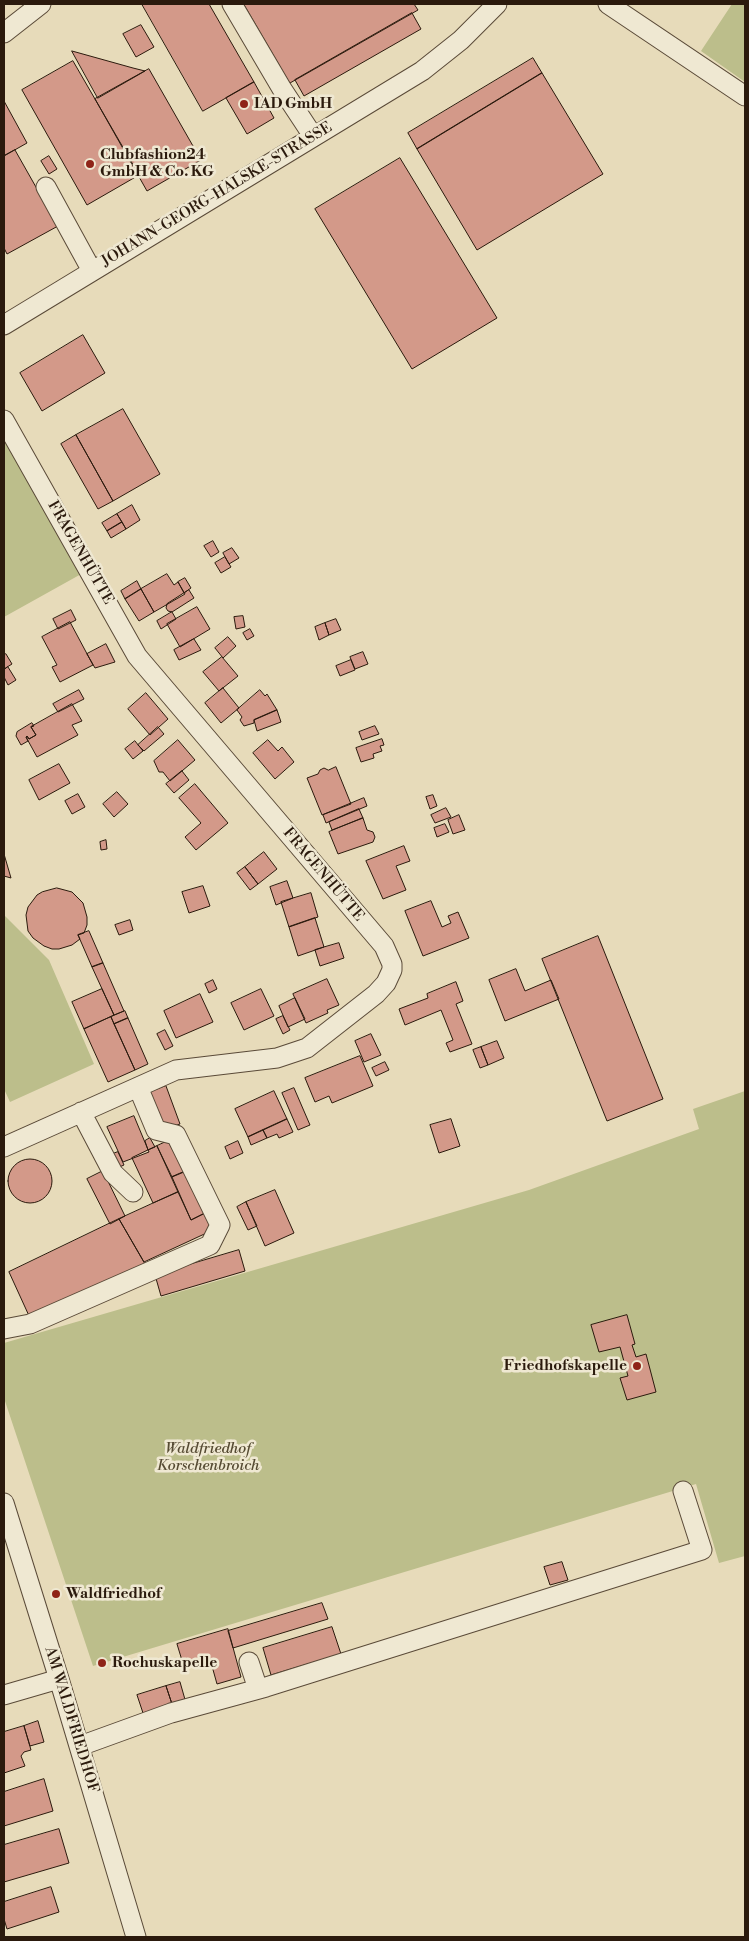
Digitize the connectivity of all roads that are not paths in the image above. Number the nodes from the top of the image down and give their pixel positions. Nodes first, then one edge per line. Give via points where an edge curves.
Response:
1 (41, 4) edge
2 (232, 4) edge
3 (496, 4) edge
4 (608, 4) edge
5 (4, 33) edge
6 (745, 96) edge
7 (312, 136) junction
8 (46, 187) dead end
9 (92, 271) junction
10 (4, 324) edge
11 (4, 420) edge
12 (146, 1083) junction
13 (81, 1112) junction
14 (4, 1147) edge
15 (133, 1192) dead end
16 (4, 1329) edge
17 (683, 1491) dead end
18 (4, 1503) edge
19 (250, 1662) dead end
20 (59, 1678) junction
21 (258, 1689) junction
22 (4, 1694) edge
23 (80, 1746) junction
24 (136, 1937) edge

1 - 5 street
2 - 7 street
3 - 7 street, JOHANN-GEORG-HALSKE-STRASSE via 443,56
4 - 6 street
7 - 9 street, JOHANN-GEORG-HALSKE-STRASSE
8 - 9 street
9 - 10 street, JOHANN-GEORG-HALSKE-STRASSE
11 - 12 street, FRAGENHÜTTE via 137,656 378,939 390,958 390,977 381,989 308,1048 277,1058 176,1070
12 - 13 street, FRAGENHÜTTE
12 - 16 street via 156,1130 176,1135 220,1225 210,1246 30,1324
13 - 14 street, FRAGENHÜTTE
13 - 15 street via 112,1173
17 - 21 street via 702,1550
18 - 20 street, AM WALDFRIEDHOF
19 - 21 street
20 - 22 street
20 - 23 street, AM WALDFRIEDHOF
21 - 23 street via 171,1713
23 - 24 street, AM WALDFRIEDHOF

